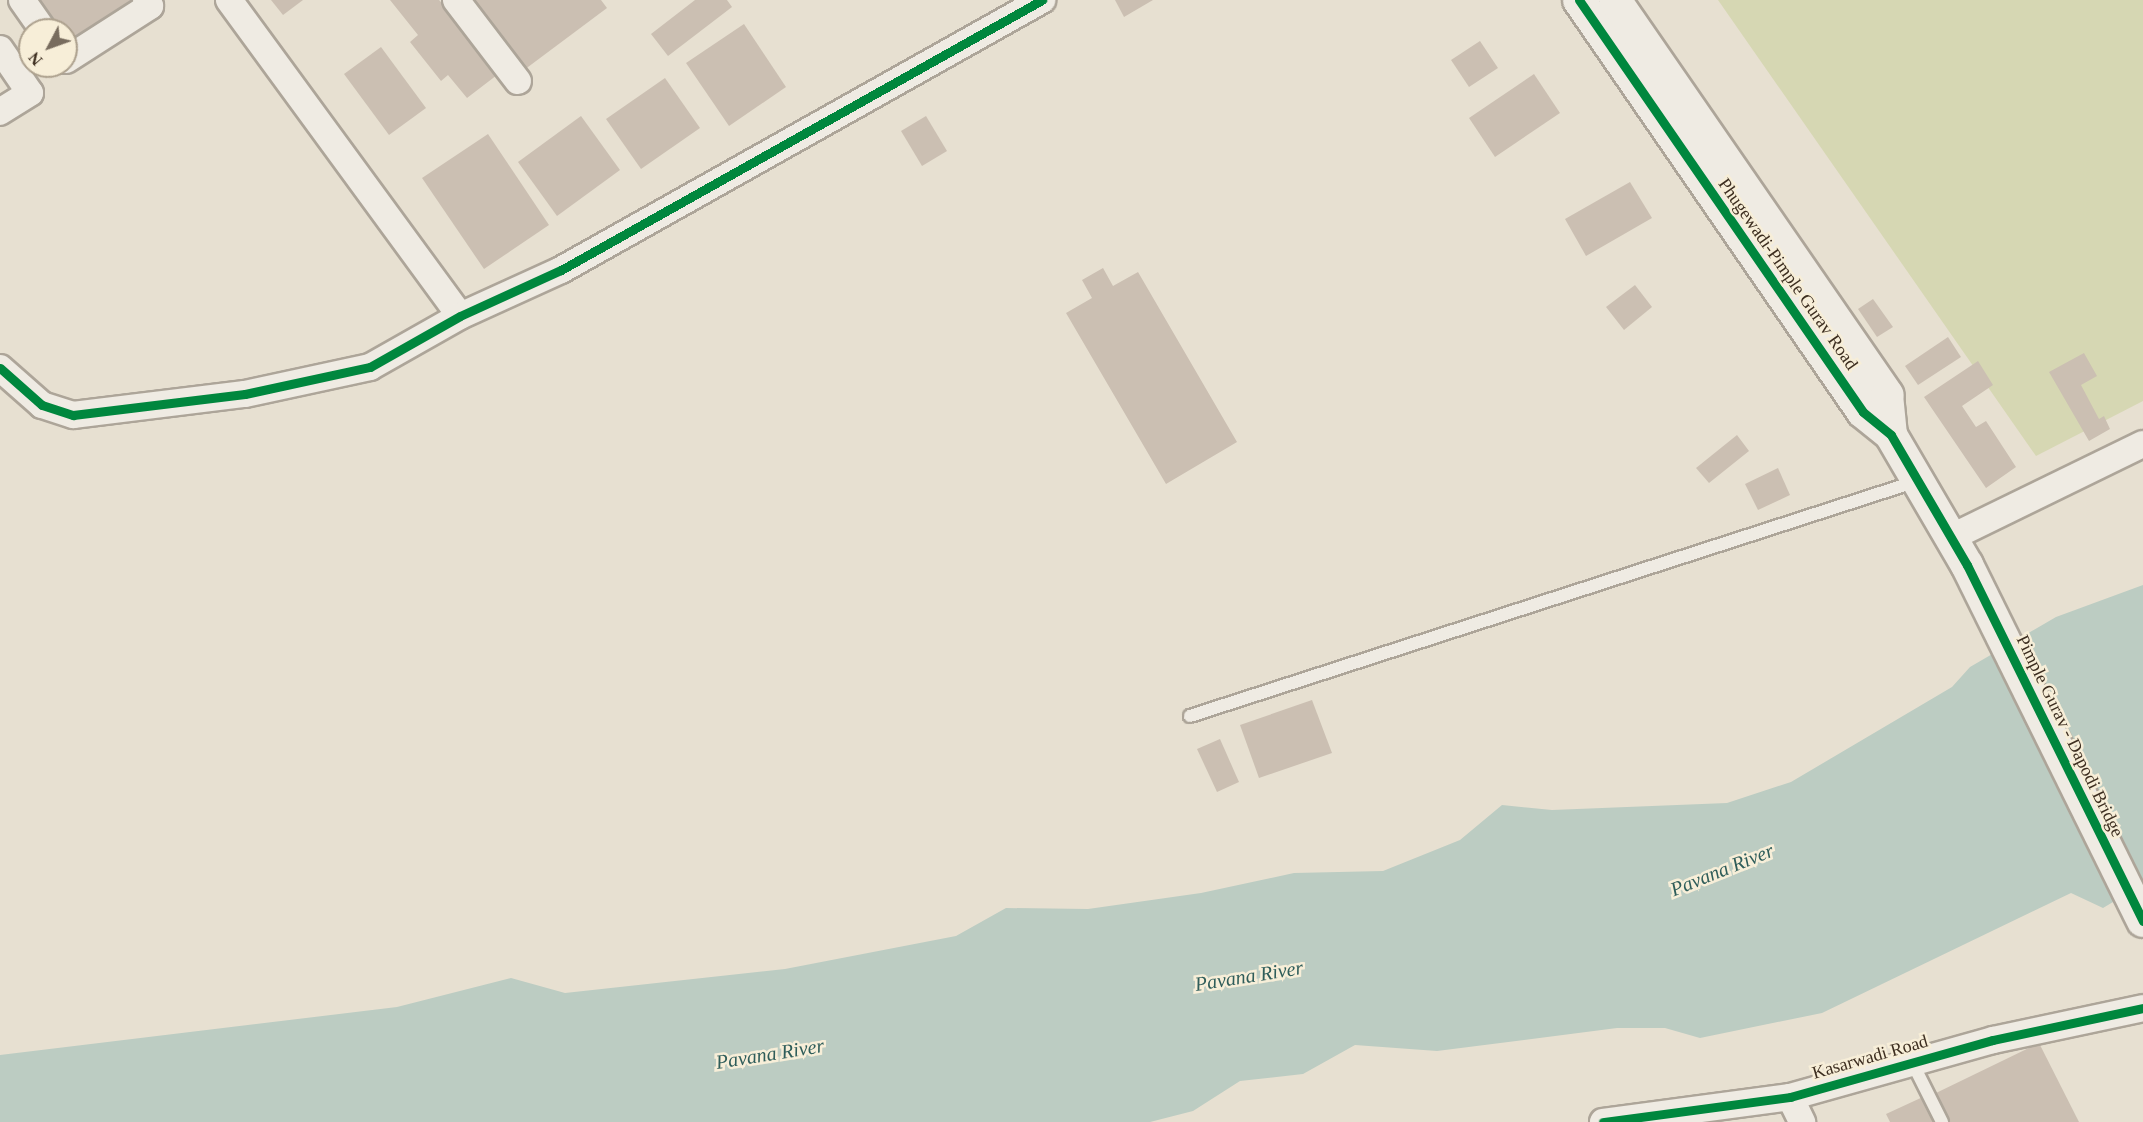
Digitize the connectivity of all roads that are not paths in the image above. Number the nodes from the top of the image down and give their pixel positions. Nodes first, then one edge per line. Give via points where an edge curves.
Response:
1 (22, 0) edge
2 (146, 0) edge
3 (229, 0) edge
4 (456, 0) edge
5 (1042, 0) edge
6 (1579, 0) edge
7 (1615, 0) edge
8 (35, 18) edge
9 (0, 49) edge
10 (78, 52) edge
11 (518, 81) dead end
12 (0, 112) edge
13 (460, 316) junction
14 (0, 369) edge
15 (1891, 435) junction
16 (2143, 444) edge
17 (1918, 481) junction
18 (1952, 537) junction
19 (1967, 565) joint
20 (1191, 716) dead end
21 (2143, 921) edge
22 (2143, 1008) edge
23 (1911, 1061) junction
24 (1790, 1097) junction
25 (1603, 1122) edge
26 (1802, 1122) edge
27 (1942, 1122) edge

1 - 8 street
2 - 10 street via 150,6
3 - 13 street
4 - 11 street
5 - 13 street via 561,270
6 - 15 street, Phugewadi-Pimple Gurav Road via 1863,412
7 - 15 street, Phugewadi-Pimple Gurav Road via 1887,395
9 - 12 street via 30,93
13 - 14 street via 370,367 245,394 73,415 42,405
15 - 17 street, Phugewadi-Pimple Gurav Road
16 - 18 street
17 - 18 street, Phugewadi-Pimple Gurav Road
17 - 20 lane
18 - 19 street, Phugewadi-Pimple Gurav Road
19 - 21 street, Pimple Gurav - Dapodi Bridge
22 - 23 street, Kasarwadi Road
23 - 24 street, Kasarwadi Road
23 - 27 lane
24 - 25 street, Kasarwadi Road
24 - 26 street

